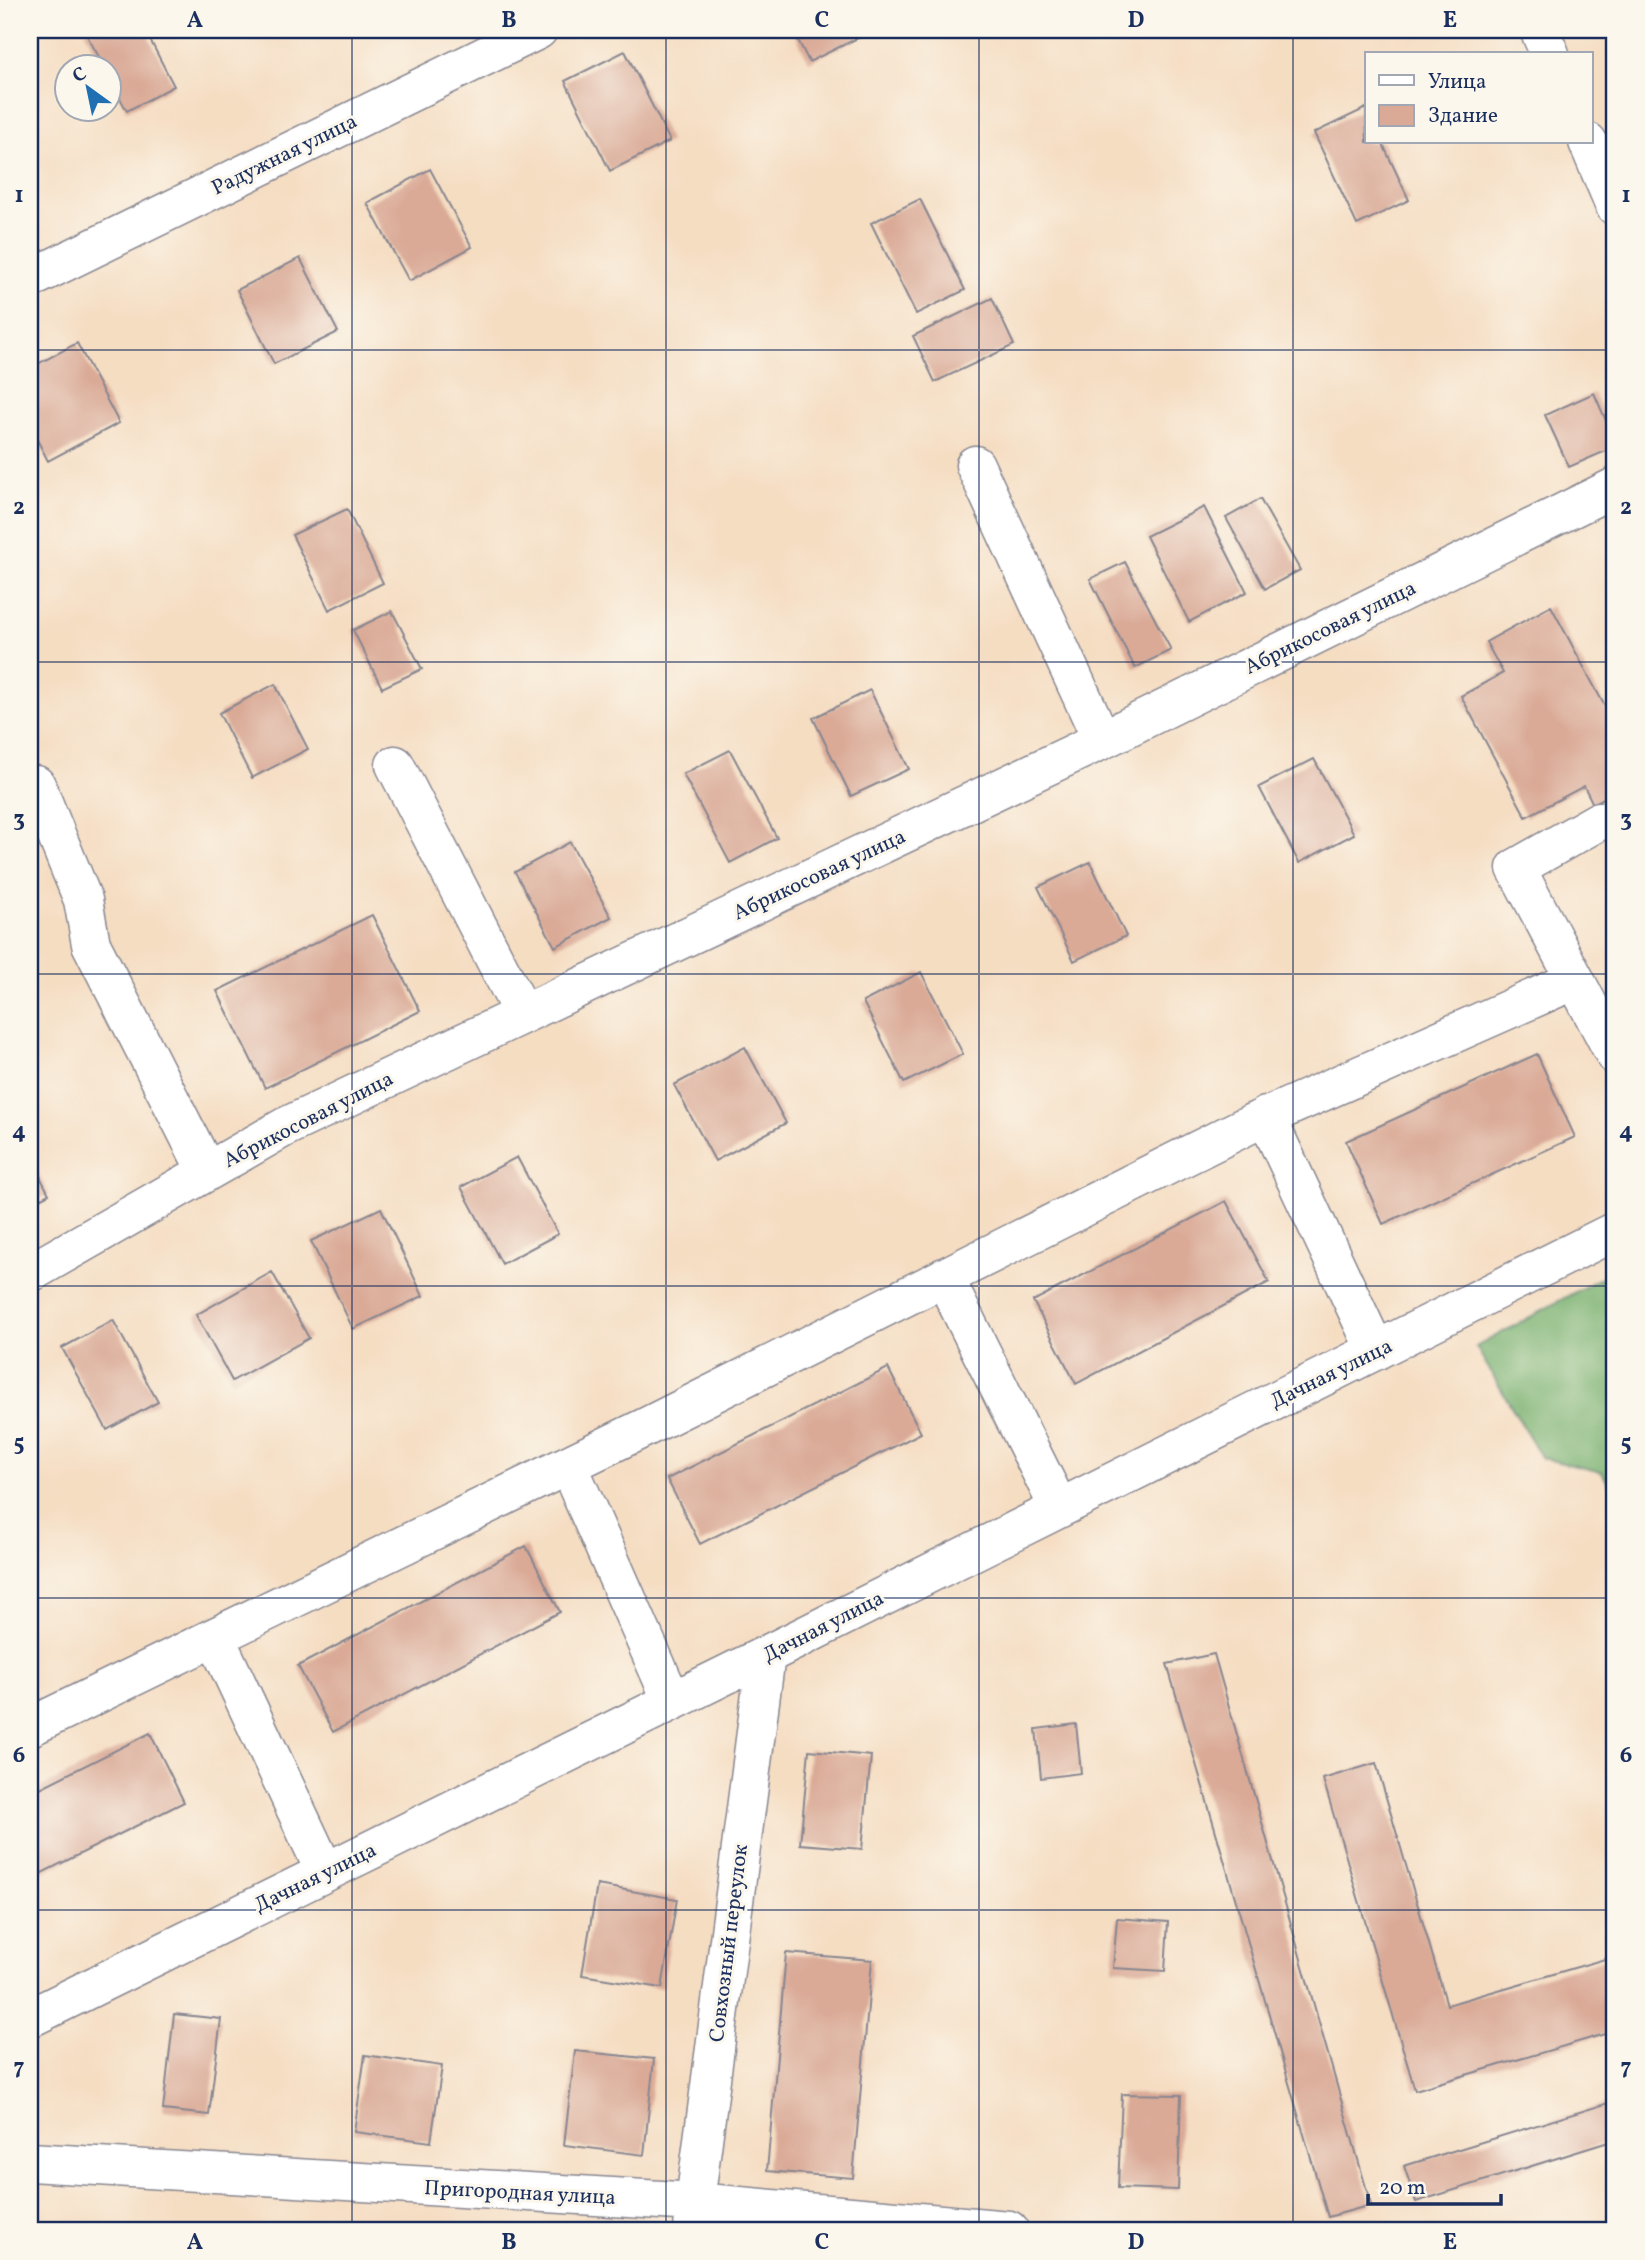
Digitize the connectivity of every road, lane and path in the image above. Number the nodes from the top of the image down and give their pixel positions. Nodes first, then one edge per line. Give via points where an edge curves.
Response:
1 (538, 30) edge
2 (1539, 30) edge
3 (1549, 52) edge
4 (1589, 144) edge
5 (1615, 206) edge
6 (30, 279) edge
7 (975, 465) dead end
8 (1615, 487) edge
9 (1102, 740) junction
10 (395, 765) dead end
11 (36, 785) dead end
12 (1599, 821) dead end
13 (1575, 979) junction
14 (523, 1014) junction
15 (1615, 1055) edge
16 (1266, 1116) junction
17 (207, 1172) junction
18 (1615, 1231) edge
19 (30, 1273) edge
20 (944, 1277) junction
21 (1376, 1351) junction
22 (568, 1465) junction
23 (1059, 1508) junction
24 (215, 1637) junction
25 (765, 1655) junction
26 (672, 1701) junction
27 (30, 1727) edge
28 (326, 1872) junction
29 (30, 2018) edge
30 (30, 2162) edge
31 (694, 2216) edge
32 (1009, 2230) edge

1 - 6 street, Радужная улица
2 - 3 street
4 - 5 street
7 - 9 street
8 - 9 street, Абрикосовая улица
9 - 14 street, Абрикосовая улица
10 - 14 street
11 - 17 street via 83,900 91,944
12 - 13 street via 1516,868
13 - 15 street
13 - 16 street
14 - 17 street, Абрикосовая улица via 285,1127
16 - 20 street
16 - 21 street
17 - 19 street, Абрикосовая улица
18 - 21 street, Дачная улица
20 - 22 street
20 - 23 street
21 - 23 street, Дачная улица
22 - 24 street
22 - 26 street
23 - 25 street, Дачная улица
24 - 27 street
24 - 28 street
25 - 26 street, Дачная улица
25 - 31 street, Совхозный переулок
26 - 28 street, Дачная улица
28 - 29 street, Дачная улица
30 - 31 street, Пригородная улица
31 - 32 street, Пригородная улица

